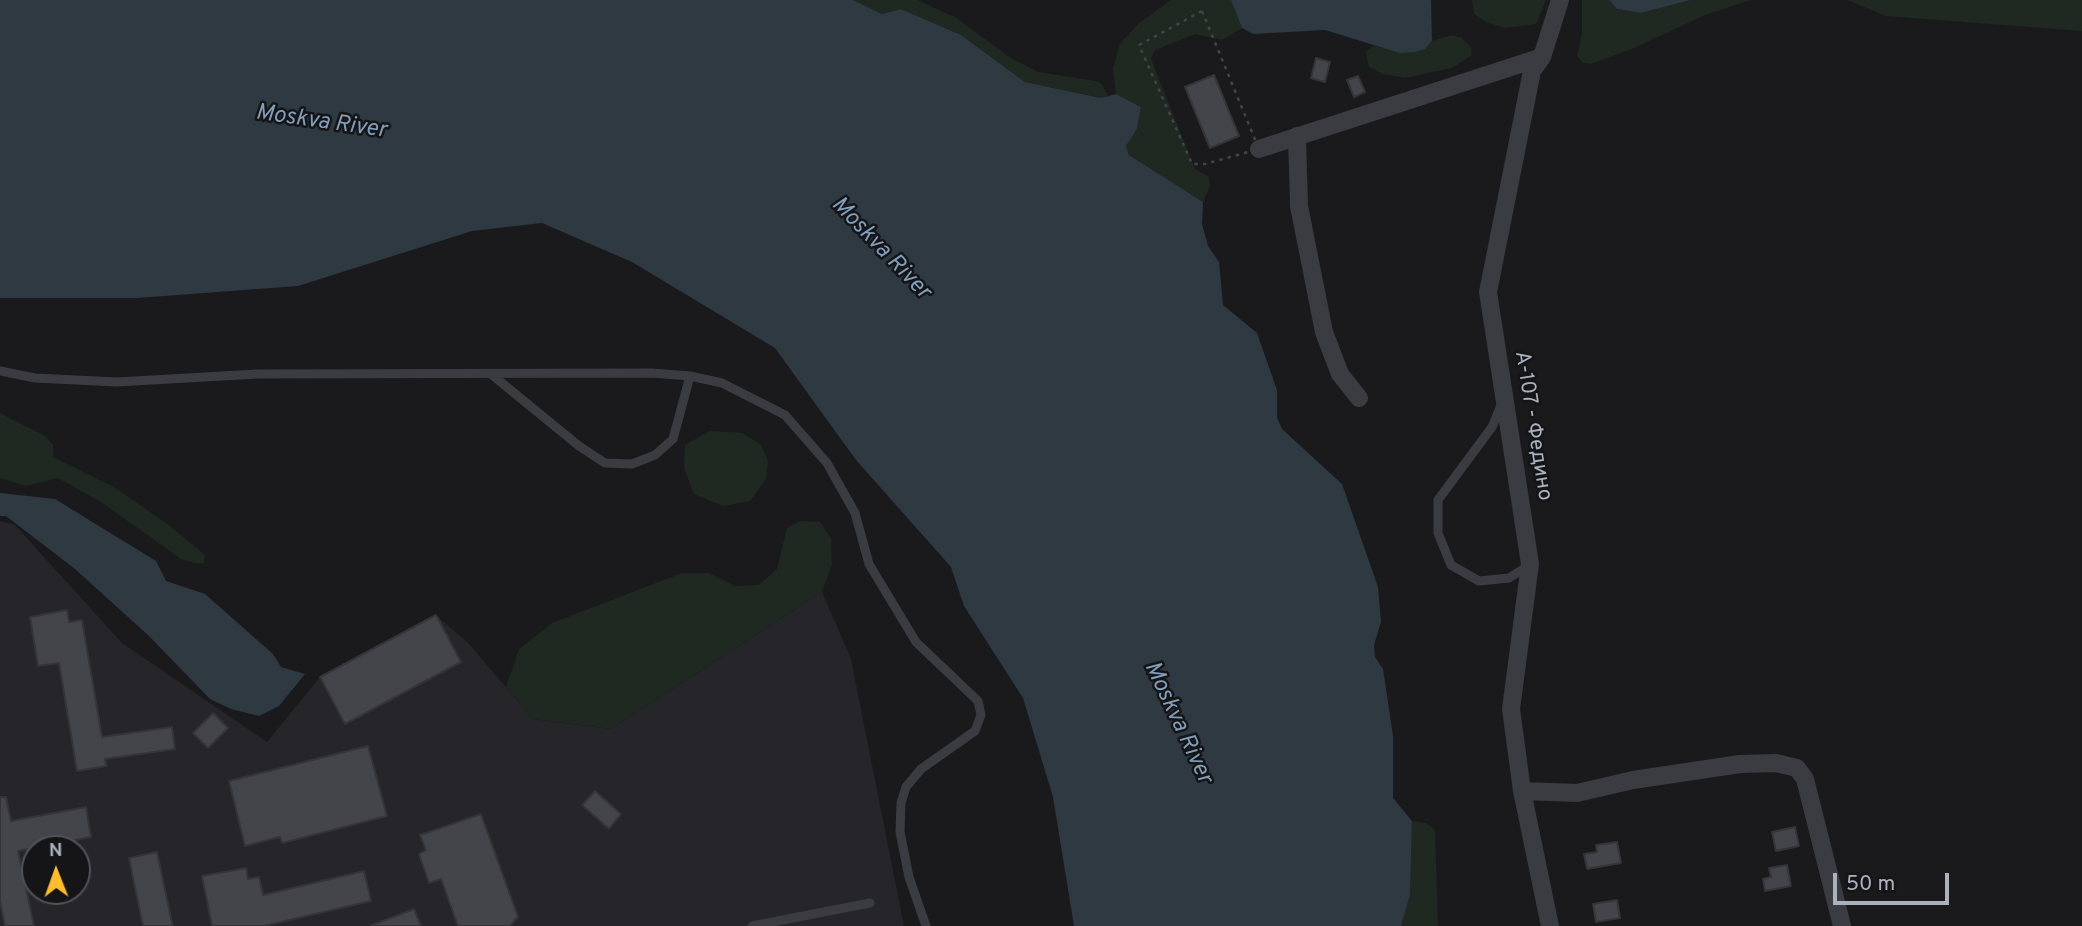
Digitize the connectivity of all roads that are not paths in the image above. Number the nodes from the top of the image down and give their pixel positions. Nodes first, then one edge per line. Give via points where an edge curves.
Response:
1 (1560, 0) edge
2 (1542, 57) junction
3 (1297, 136) junction
4 (1259, 149) road end
5 (0, 371) edge
6 (491, 374) junction
7 (690, 376) junction
8 (1505, 394) junction
9 (1360, 398) dead end
10 (1530, 565) junction
11 (1522, 791) junction
12 (870, 903) dead end
13 (927, 923) edge
14 (752, 926) edge
15 (1550, 926) edge
16 (1842, 926) edge

1 - 2 street, А-107 - Федино
2 - 3 street
2 - 8 street, А-107 - Федино via 1532,72 1488,292
3 - 4 street
3 - 9 street via 1299,206 1324,332 1340,374
5 - 6 lane via 35,378 117,382 257,374
6 - 7 lane
6 - 7 lane via 605,463 632,464 655,455 673,439
7 - 13 lane via 750,395 785,415 808,440 827,463 855,513 869,564 916,642 978,701 981,715 975,731 921,769 906,787 901,803 900,832 909,877
8 - 10 street, А-107 - Федино
8 - 10 lane via 1492,427 1438,500 1438,533 1451,565 1479,581 1509,578
10 - 11 street, А-107 - Федино via 1511,709
11 - 15 street, А-107 - Федино
11 - 16 street via 1577,793 1740,764 1776,763 1797,768 1805,779
12 - 14 lane

